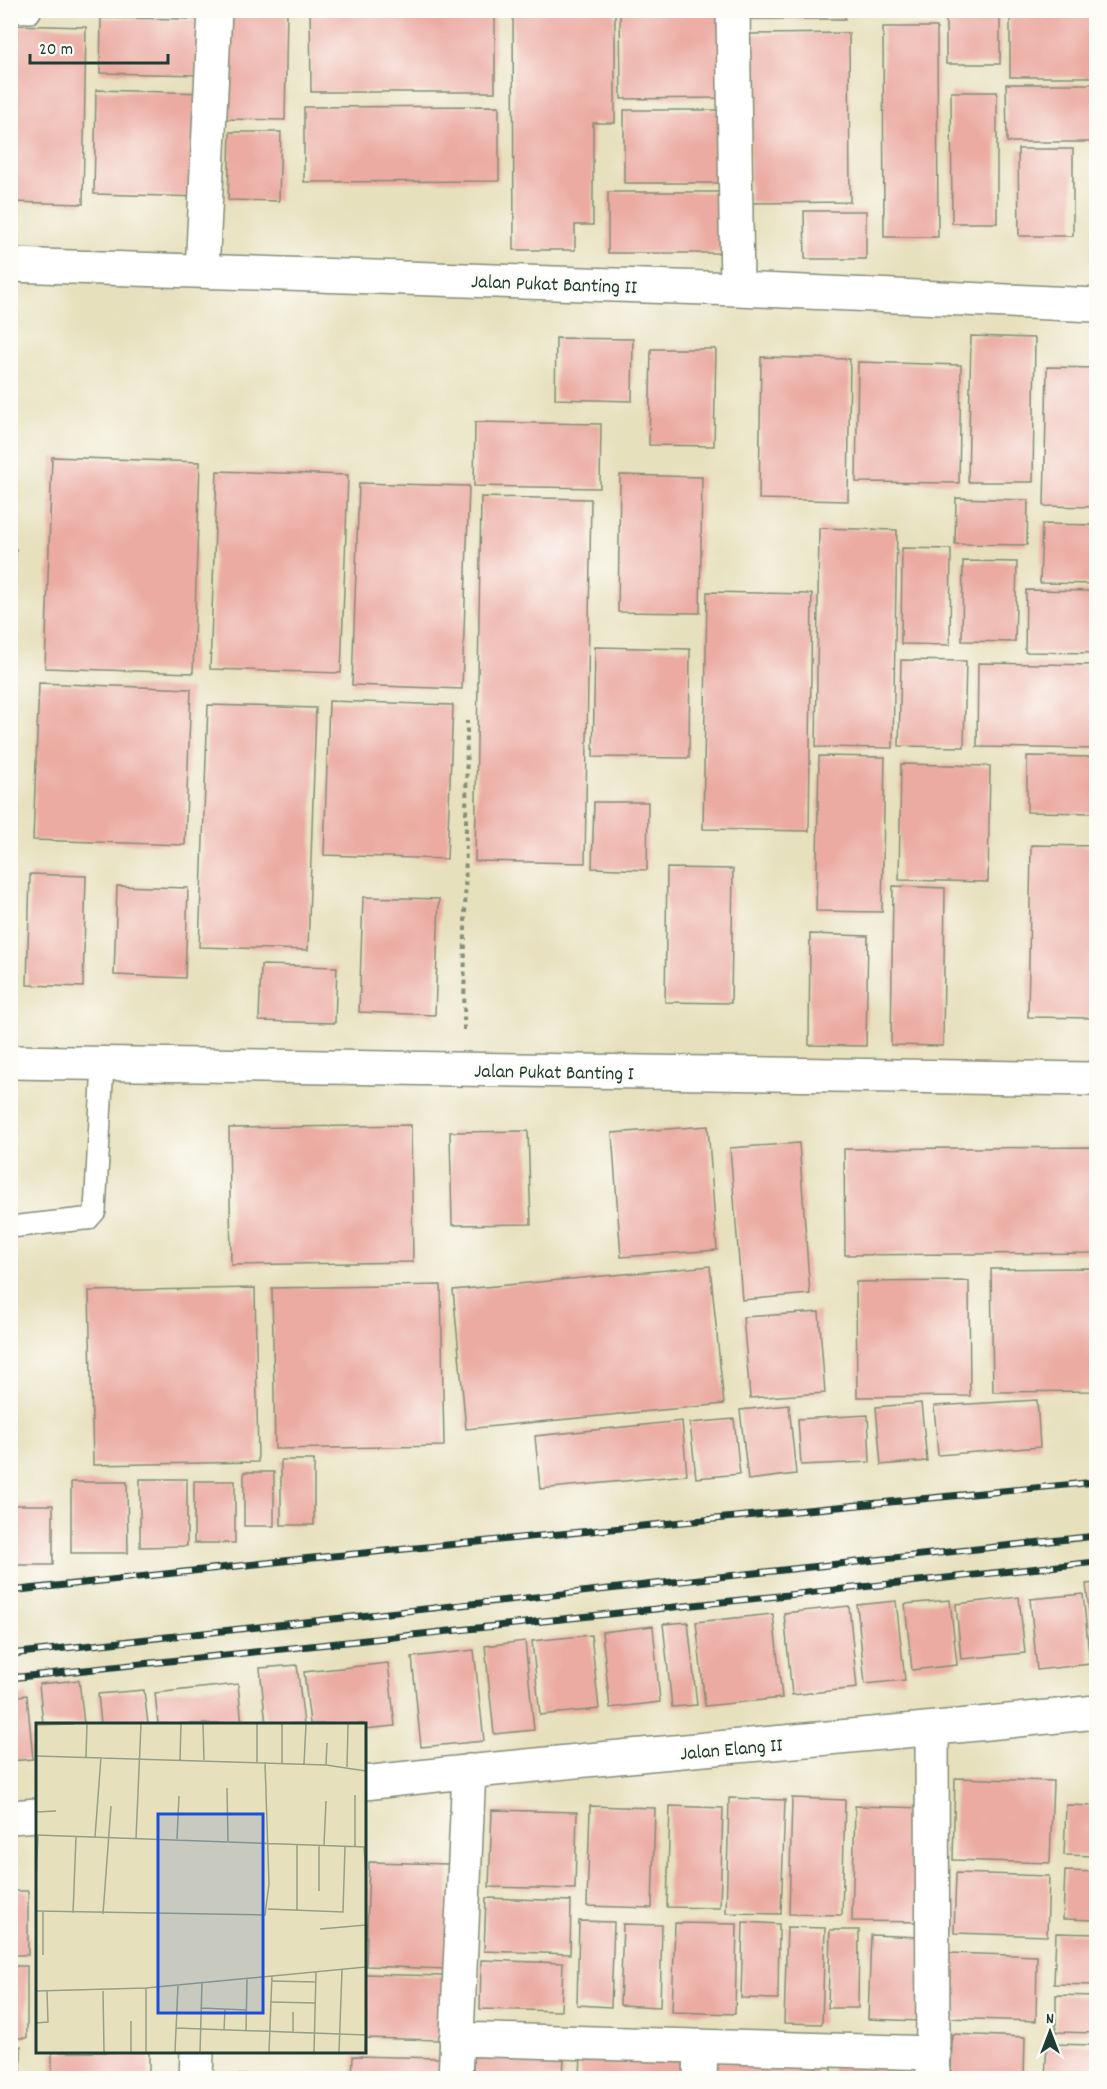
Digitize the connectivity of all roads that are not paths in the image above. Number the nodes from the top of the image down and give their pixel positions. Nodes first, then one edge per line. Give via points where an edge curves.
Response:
1 (215, 10) edge
2 (733, 10) edge
3 (10, 265) edge
4 (202, 271) junction
5 (737, 289) junction
6 (1096, 305) edge
7 (10, 1062) edge
8 (103, 1064) junction
9 (1096, 1077) edge
10 (10, 1227) edge
11 (1096, 1712) edge
12 (932, 1730) junction
13 (469, 1771) junction
14 (366, 1783) edge
15 (36, 1815) edge
16 (10, 1817) edge
17 (456, 2039) junction
18 (701, 2046) junction
19 (197, 2053) edge
20 (934, 2066) edge
21 (196, 2079) edge
22 (456, 2079) edge
23 (700, 2079) edge

1 - 4 street
2 - 5 street
3 - 4 street, Jalan Pukat Banting II
4 - 5 street, Jalan Pukat Banting II
5 - 6 street, Jalan Pukat Banting II
7 - 8 street, Jalan Pukat Banting I
8 - 9 street, Jalan Pukat Banting I
8 - 10 lane via 95,1211 88,1219
11 - 12 street, Jalan Elang II
12 - 13 street, Jalan Elang II
12 - 20 street
13 - 14 street, Jalan Elang II
13 - 17 street
15 - 16 street
17 - 18 street
17 - 22 street
18 - 20 street
18 - 23 street
19 - 21 street

